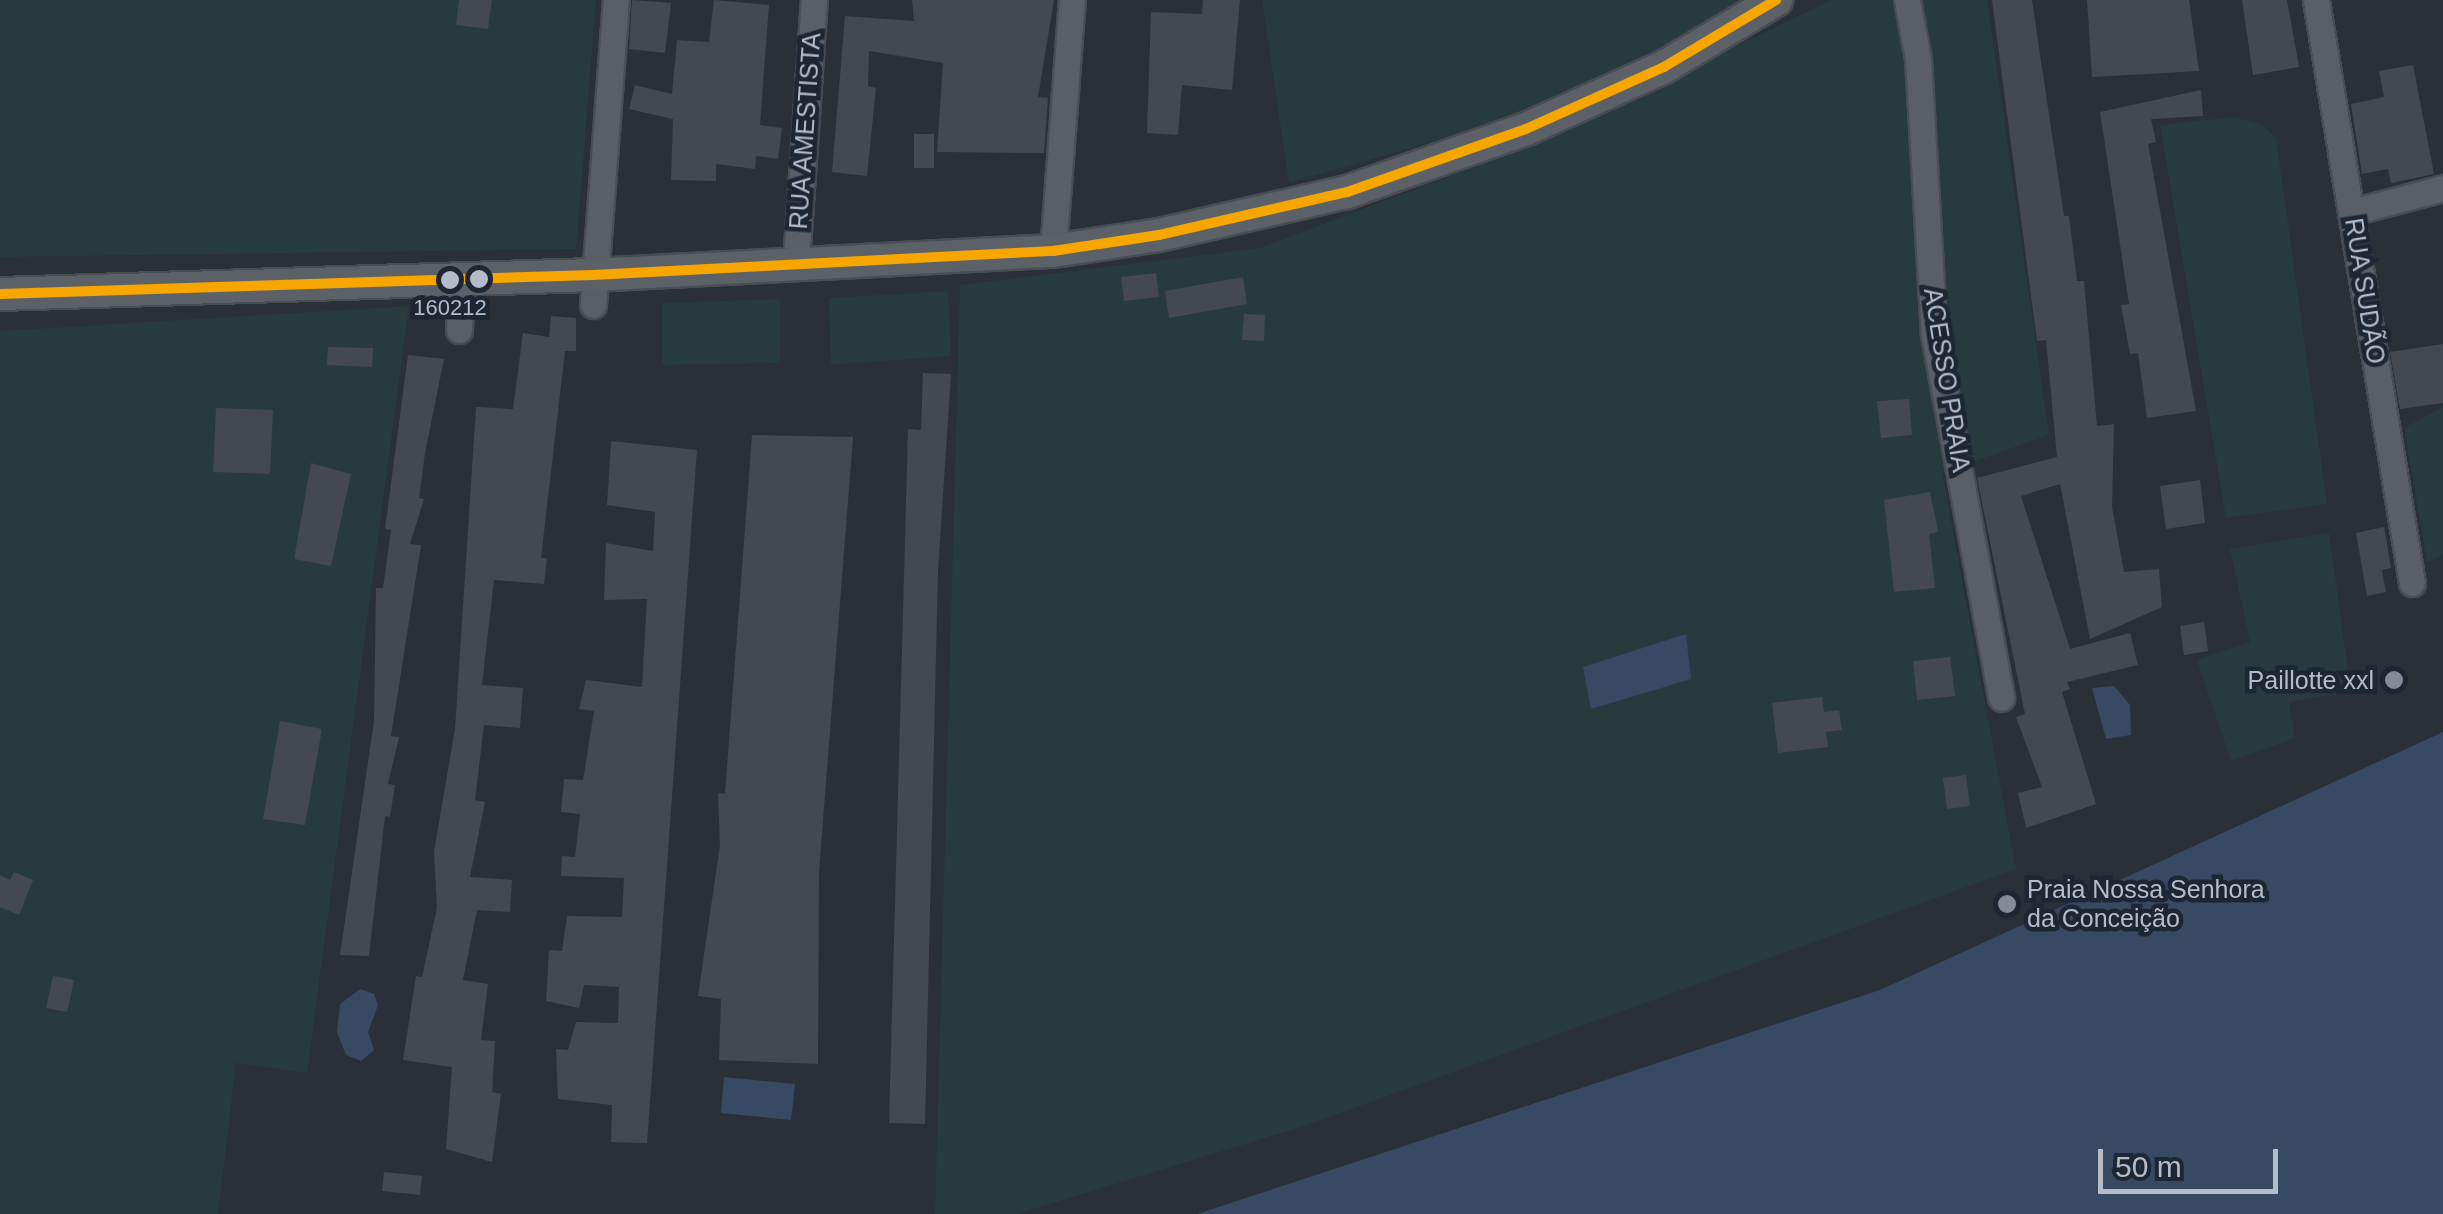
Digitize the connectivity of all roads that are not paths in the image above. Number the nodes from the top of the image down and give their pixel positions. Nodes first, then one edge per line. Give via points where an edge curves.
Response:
1 (616, 0) edge
2 (814, 0) edge
3 (1072, 0) edge
4 (1776, 0) edge
5 (1907, 0) edge
6 (2316, 0) edge
7 (2443, 188) edge
8 (2352, 212) junction
9 (1054, 251) junction
10 (796, 262) junction
11 (461, 280) junction
12 (593, 290) junction
13 (0, 294) edge
14 (459, 330) dead end
15 (2412, 583) dead end
16 (2001, 698) dead end

1 - 12 street
2 - 10 street, RUA AMESTISTA
3 - 9 street
4 - 9 main road via 1588,104 1384,180 1160,236
5 - 16 street, ACESSO PRAIA via 1918,59 1934,335
6 - 8 street, RUA SUDÃO
7 - 8 street
8 - 15 street, RUA SUDÃO
9 - 10 main road
10 - 12 main road
11 - 12 main road
11 - 13 main road
11 - 14 street

